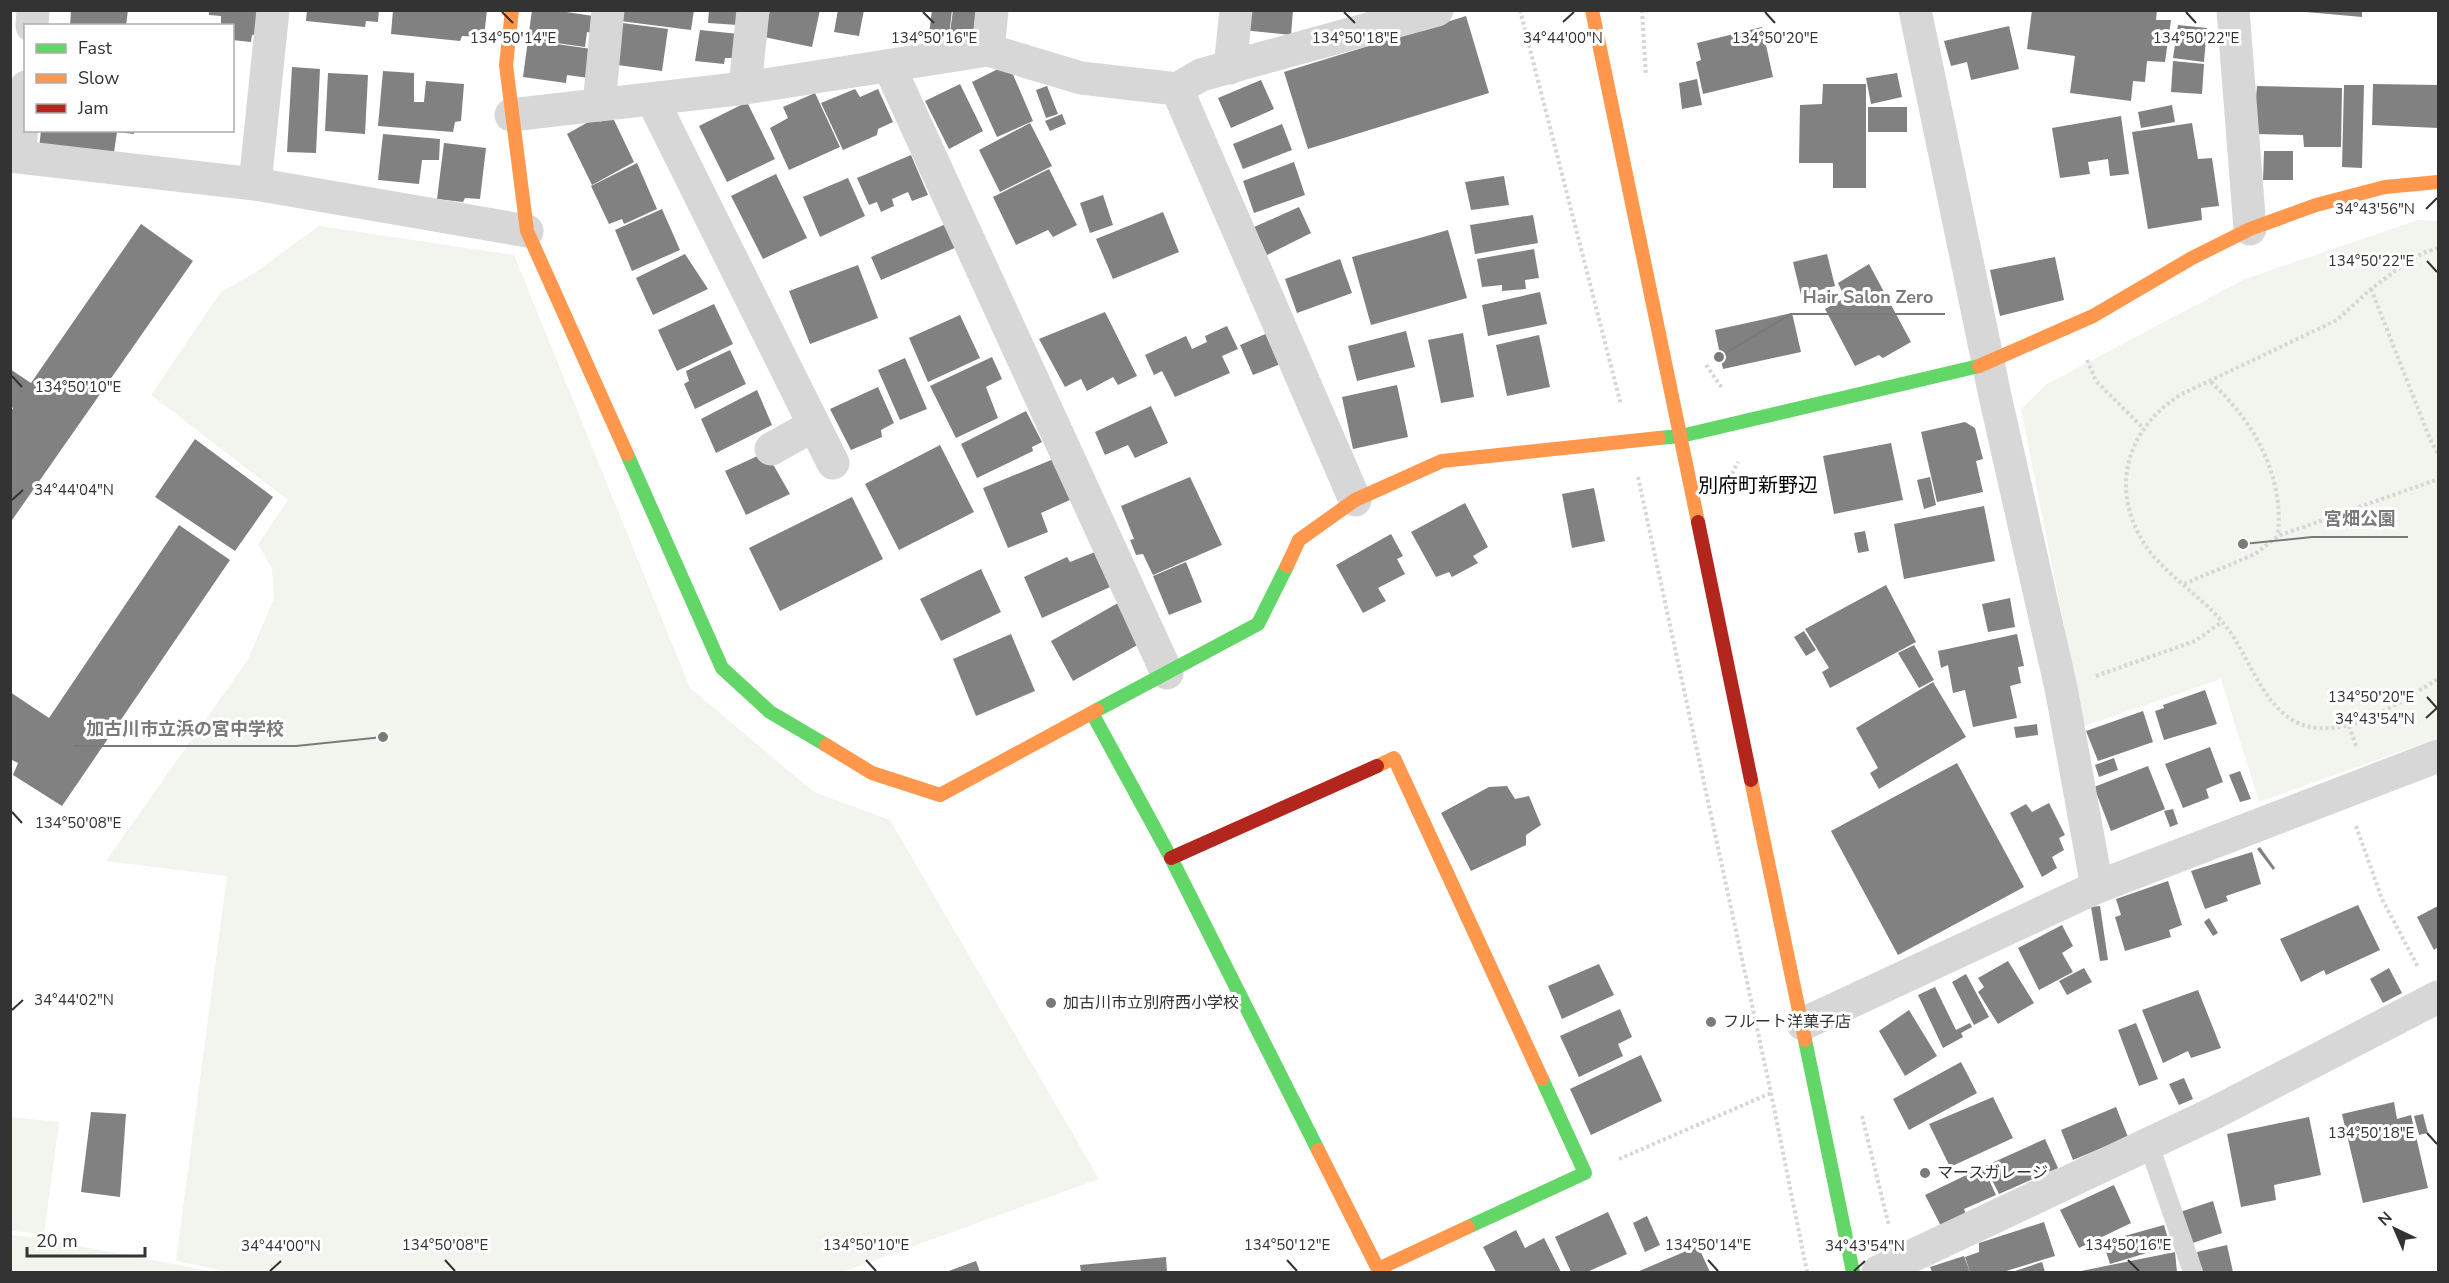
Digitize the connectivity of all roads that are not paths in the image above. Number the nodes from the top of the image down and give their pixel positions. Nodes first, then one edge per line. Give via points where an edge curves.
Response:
1 (273, 10) edge
2 (512, 10) edge
3 (608, 10) edge
4 (753, 10) edge
5 (992, 10) edge
6 (1236, 10) edge
7 (1437, 10) edge
8 (1573, 10) edge
9 (1915, 10) edge
10 (2233, 10) edge
11 (1596, 19) edge
12 (988, 50) junction
13 (889, 66) junction
14 (1230, 68) junction
15 (745, 88) junction
16 (1178, 89) junction
17 (652, 99) junction
18 (24, 100) edge
19 (598, 105) junction
20 (511, 115) junction
21 (15, 156) edge
22 (2439, 182) edge
23 (255, 184) junction
24 (2250, 229) junction
25 (527, 231) junction
26 (1989, 364) junction
27 (814, 425) junction
28 (1681, 436) junction
29 (771, 449) dead end
30 (833, 463) dead end
31 (1355, 500) junction
32 (1167, 673) junction
33 (1092, 713) junction
34 (2439, 756) edge
35 (1171, 858) junction
36 (2097, 887) junction
37 (2437, 998) edge
38 (1803, 1024) junction
39 (2149, 1145) junction
40 (1852, 1272) edge
41 (1878, 1272) edge
42 (2193, 1272) edge

1 - 23 street
2 - 20 street via 506,65
3 - 19 street
4 - 15 street
5 - 12 street
6 - 14 street
7 - 14 street
8 - 11 street
9 - 26 street
10 - 24 street
11 - 28 street
12 - 13 street
12 - 16 street via 1081,78
13 - 15 street
13 - 32 street
14 - 16 street via 1201,75
15 - 17 street
16 - 31 street
17 - 19 street
17 - 27 street
18 - 21 street
19 - 20 street
20 - 25 street
21 - 23 street
22 - 24 street via 2385,188 2316,204
23 - 25 street
24 - 26 street via 2093,316
25 - 33 street via 722,668 770,712 872,772 940,795
26 - 28 street
26 - 36 street via 2061,688
27 - 29 street
27 - 30 street
28 - 31 street via 1442,460
28 - 38 street
31 - 32 street via 1299,540 1257,624
32 - 33 street
33 - 35 street
34 - 36 street
35 - 35 street via 1378,1269 1585,1173 1394,758
36 - 38 street
37 - 39 street
38 - 40 street
39 - 41 street
39 - 42 lane

